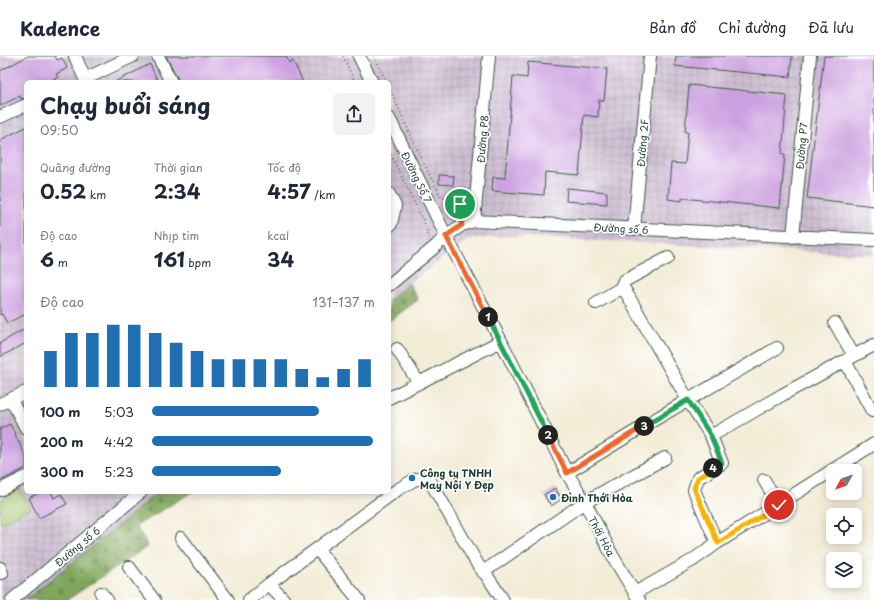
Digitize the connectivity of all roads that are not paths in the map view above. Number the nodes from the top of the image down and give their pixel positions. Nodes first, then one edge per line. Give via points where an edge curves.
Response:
1 (75, 56) edge
2 (134, 56) edge
3 (158, 56) edge
4 (359, 56) edge
5 (489, 56) edge
6 (650, 56) edge
7 (810, 56) edge
8 (81, 80) edge
9 (170, 80) edge
10 (371, 80) edge
11 (24, 106) edge
12 (0, 117) edge
13 (391, 122) edge
14 (391, 198) edge
15 (468, 223) junction
16 (391, 224) edge
17 (634, 229) junction
18 (446, 236) junction
19 (793, 236) junction
20 (874, 240) edge
21 (668, 258) dead end
22 (391, 280) edge
23 (623, 287) junction
24 (596, 303) dead end
25 (835, 323) dead end
26 (501, 341) junction
27 (874, 345) edge
28 (777, 348) dead end
29 (397, 349) dead end
30 (849, 359) junction
31 (419, 383) junction
32 (24, 393) edge
33 (391, 397) edge
34 (11, 399) junction
35 (688, 400) junction
36 (0, 404) edge
37 (872, 411) dead end
38 (24, 424) edge
39 (711, 436) junction
40 (874, 444) edge
41 (664, 458) dead end
42 (567, 473) junction
43 (24, 479) edge
44 (764, 480) dead end
45 (0, 490) edge
46 (139, 494) edge
47 (585, 502) junction
48 (779, 505) junction
49 (181, 538) dead end
50 (718, 543) junction
51 (316, 549) junction
52 (129, 567) dead end
53 (483, 572) junction
54 (269, 584) junction
55 (637, 596) edge
56 (12, 600) edge
57 (154, 600) edge
58 (228, 600) edge
59 (249, 600) edge
60 (284, 600) edge
61 (359, 600) edge
62 (503, 600) edge

1 - 8 street
2 - 8 street
3 - 9 street
4 - 10 street
5 - 15 street, Đường P8
6 - 17 street, Đường 2F
7 - 19 street, Đường P7
11 - 12 street
13 - 18 street, Đường Số 7
14 - 16 street via 395,206
15 - 17 street, Đường số 6
15 - 18 street
17 - 19 street, Đường số 6
18 - 22 street
18 - 26 street, Thới Hòa
19 - 20 street, Đường số 6
21 - 23 street via 624,281
23 - 24 street
23 - 35 street
25 - 30 street
26 - 31 street
26 - 42 street, Thới Hòa
27 - 30 street
28 - 35 street
29 - 31 street
30 - 37 street
30 - 39 street
31 - 33 street
32 - 34 street
34 - 36 street
34 - 38 street
35 - 39 street
35 - 42 street
39 - 50 street via 722,463 698,478 694,488
40 - 48 street
41 - 47 street
42 - 47 street, Thới Hòa
43 - 45 street
44 - 48 street
46 - 56 street, Đường số 6
47 - 53 street
47 - 55 street, Thới Hòa via 612,555
48 - 50 street
49 - 58 street
50 - 55 street
51 - 53 street via 397,490 414,480 426,477
51 - 54 street
51 - 61 street
52 - 57 street
53 - 62 street
54 - 59 street
54 - 60 street

